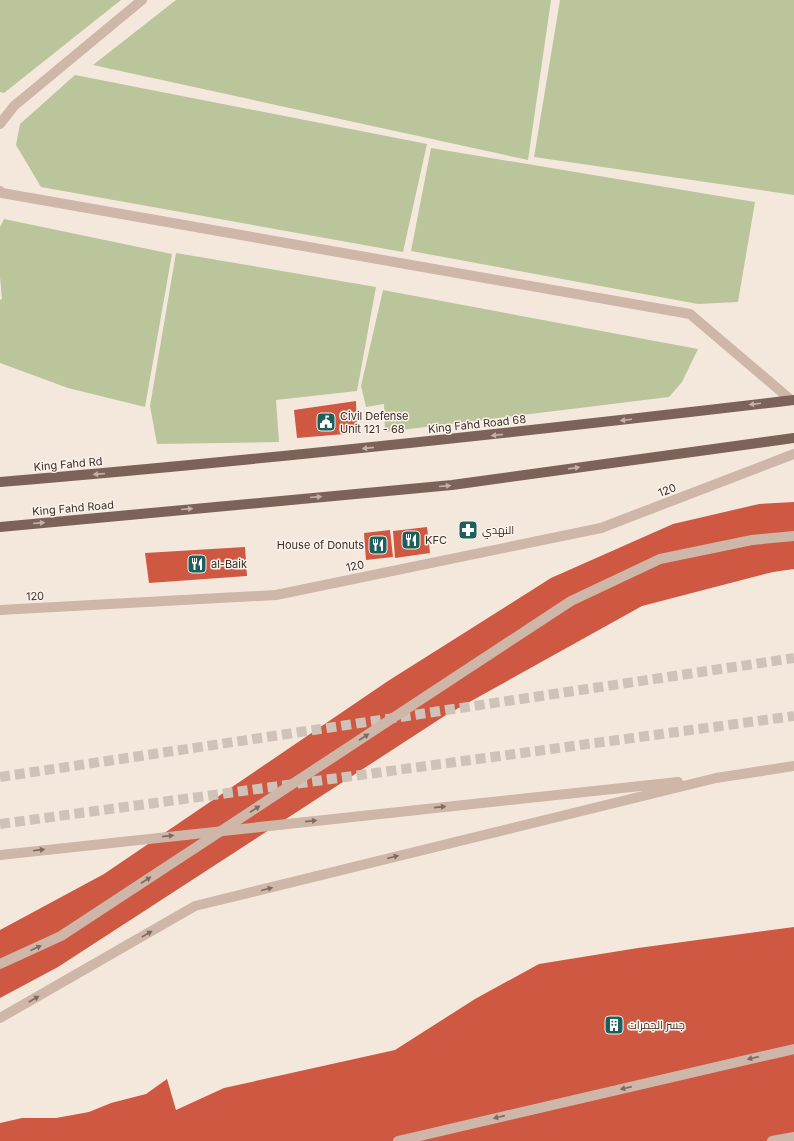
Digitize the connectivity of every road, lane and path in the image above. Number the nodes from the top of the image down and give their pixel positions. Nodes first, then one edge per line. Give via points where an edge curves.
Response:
1 (142, 0) edge
2 (0, 124) edge
3 (0, 191) edge
4 (792, 400) edge
5 (794, 438) edge
6 (794, 454) edge
7 (138, 470) joint
8 (0, 482) edge
9 (0, 527) edge
10 (794, 536) edge
11 (0, 610) edge
12 (794, 766) edge
13 (716, 778) junction
14 (0, 855) edge
15 (0, 964) edge
16 (0, 1018) edge
17 (794, 1050) edge
18 (794, 1137) edge
19 (398, 1141) edge
20 (772, 1141) edge

1 - 2 street via 14,106
3 - 4 street via 690,314
4 -> 7 main road, King Fahd Road 68 via 519,432
9 -> 5 main road, King Fahd Road via 452,485
6 - 11 street, 120 via 601,528 276,594
7 -> 8 main road, King Fahd Rd
15 -> 10 street, bridge via 61,936 571,601 660,559 752,540
12 - 13 street
14 -> 13 street
16 -> 13 street via 195,906
17 -> 19 street
18 - 20 street

